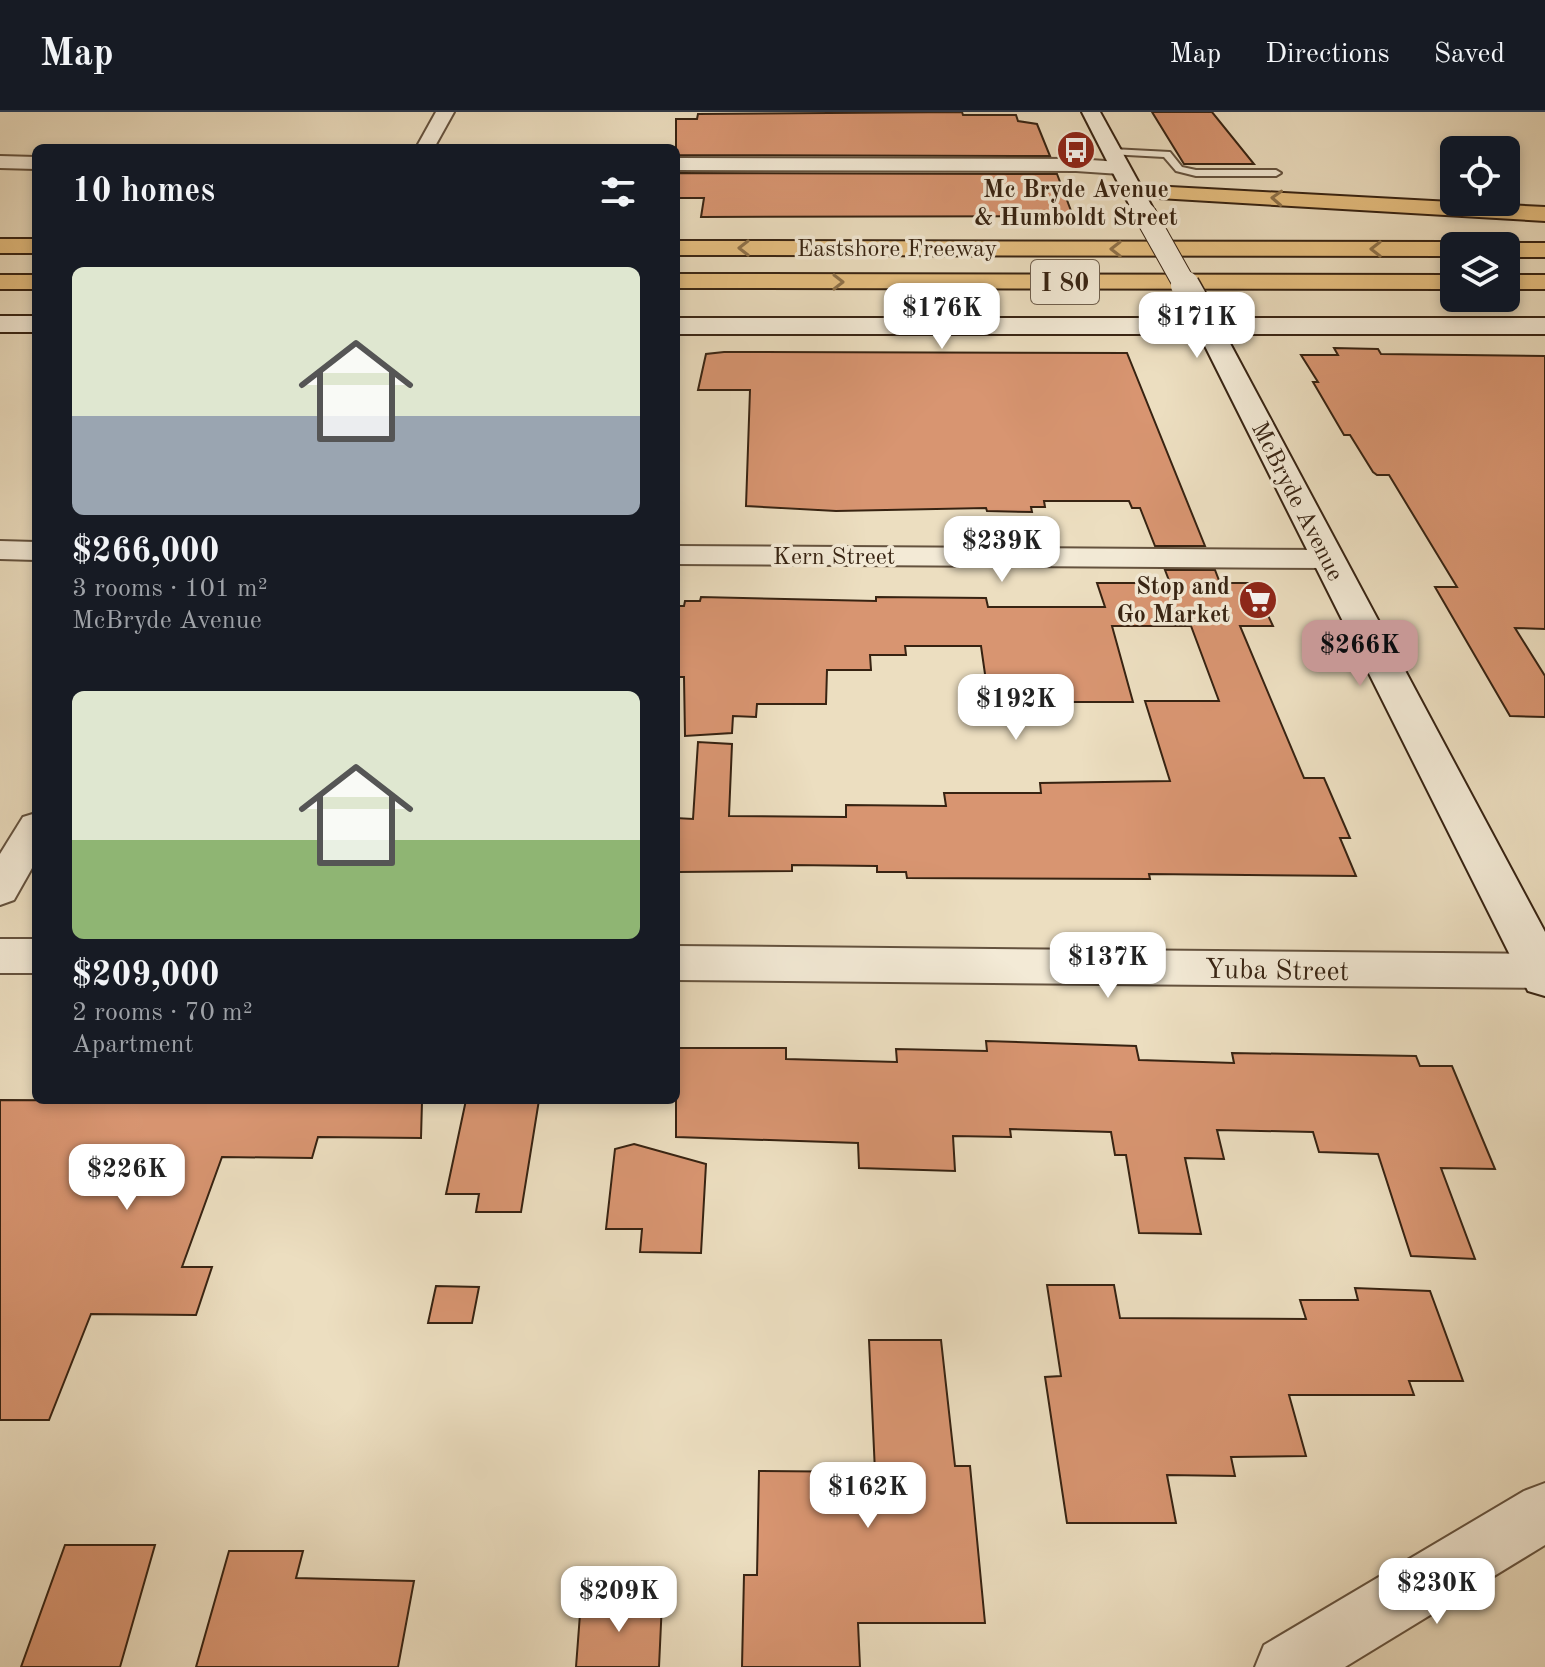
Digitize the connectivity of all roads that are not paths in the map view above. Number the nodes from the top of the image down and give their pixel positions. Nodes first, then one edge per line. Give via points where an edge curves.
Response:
1 (445, 112) edge
2 (1091, 112) edge
3 (427, 144) edge
4 (1116, 160) junction
5 (0, 162) edge
6 (32, 163) edge
7 (680, 164) edge
8 (1276, 173) dead end
9 (1133, 191) junction
10 (1545, 214) edge
11 (0, 246) edge
12 (32, 246) edge
13 (680, 248) edge
14 (1440, 249) edge
15 (1520, 250) edge
16 (1545, 250) edge
17 (680, 281) edge
18 (0, 282) edge
19 (32, 282) edge
20 (1440, 282) edge
21 (1520, 282) edge
22 (1545, 282) edge
23 (1205, 321) junction
24 (0, 324) edge
25 (32, 324) edge
26 (680, 326) edge
27 (1545, 326) edge
28 (0, 550) edge
29 (32, 551) edge
30 (680, 555) edge
31 (1327, 559) junction
32 (32, 834) edge
33 (0, 889) edge
34 (0, 956) edge
35 (32, 956) edge
36 (680, 963) edge
37 (1544, 973) edge
38 (1545, 1512) edge
39 (1286, 1667) edge

1 - 3 street
2 - 4 main road, McBryde Avenue
4 - 7 street
4 - 8 lane via 1167,154 1179,169 1196,173
4 - 9 main road, McBryde Avenue
5 - 6 street
10 -> 9 highway
9 - 23 main road, McBryde Avenue, bridge
11 - 12 highway
14 -> 13 highway, Eastshore Freeway / I 80
15 - 16 highway
17 -> 20 highway, Eastshore Freeway / I 80
18 - 19 highway
21 - 22 highway
23 - 26 main road
23 - 27 main road
23 - 31 main road, McBryde Avenue
24 - 25 main road
28 - 29 street
30 - 31 street, Kern Street
31 - 37 main road, McBryde Avenue
32 - 33 street
34 - 35 street
36 - 37 street, Yuba Street
38 - 39 street

